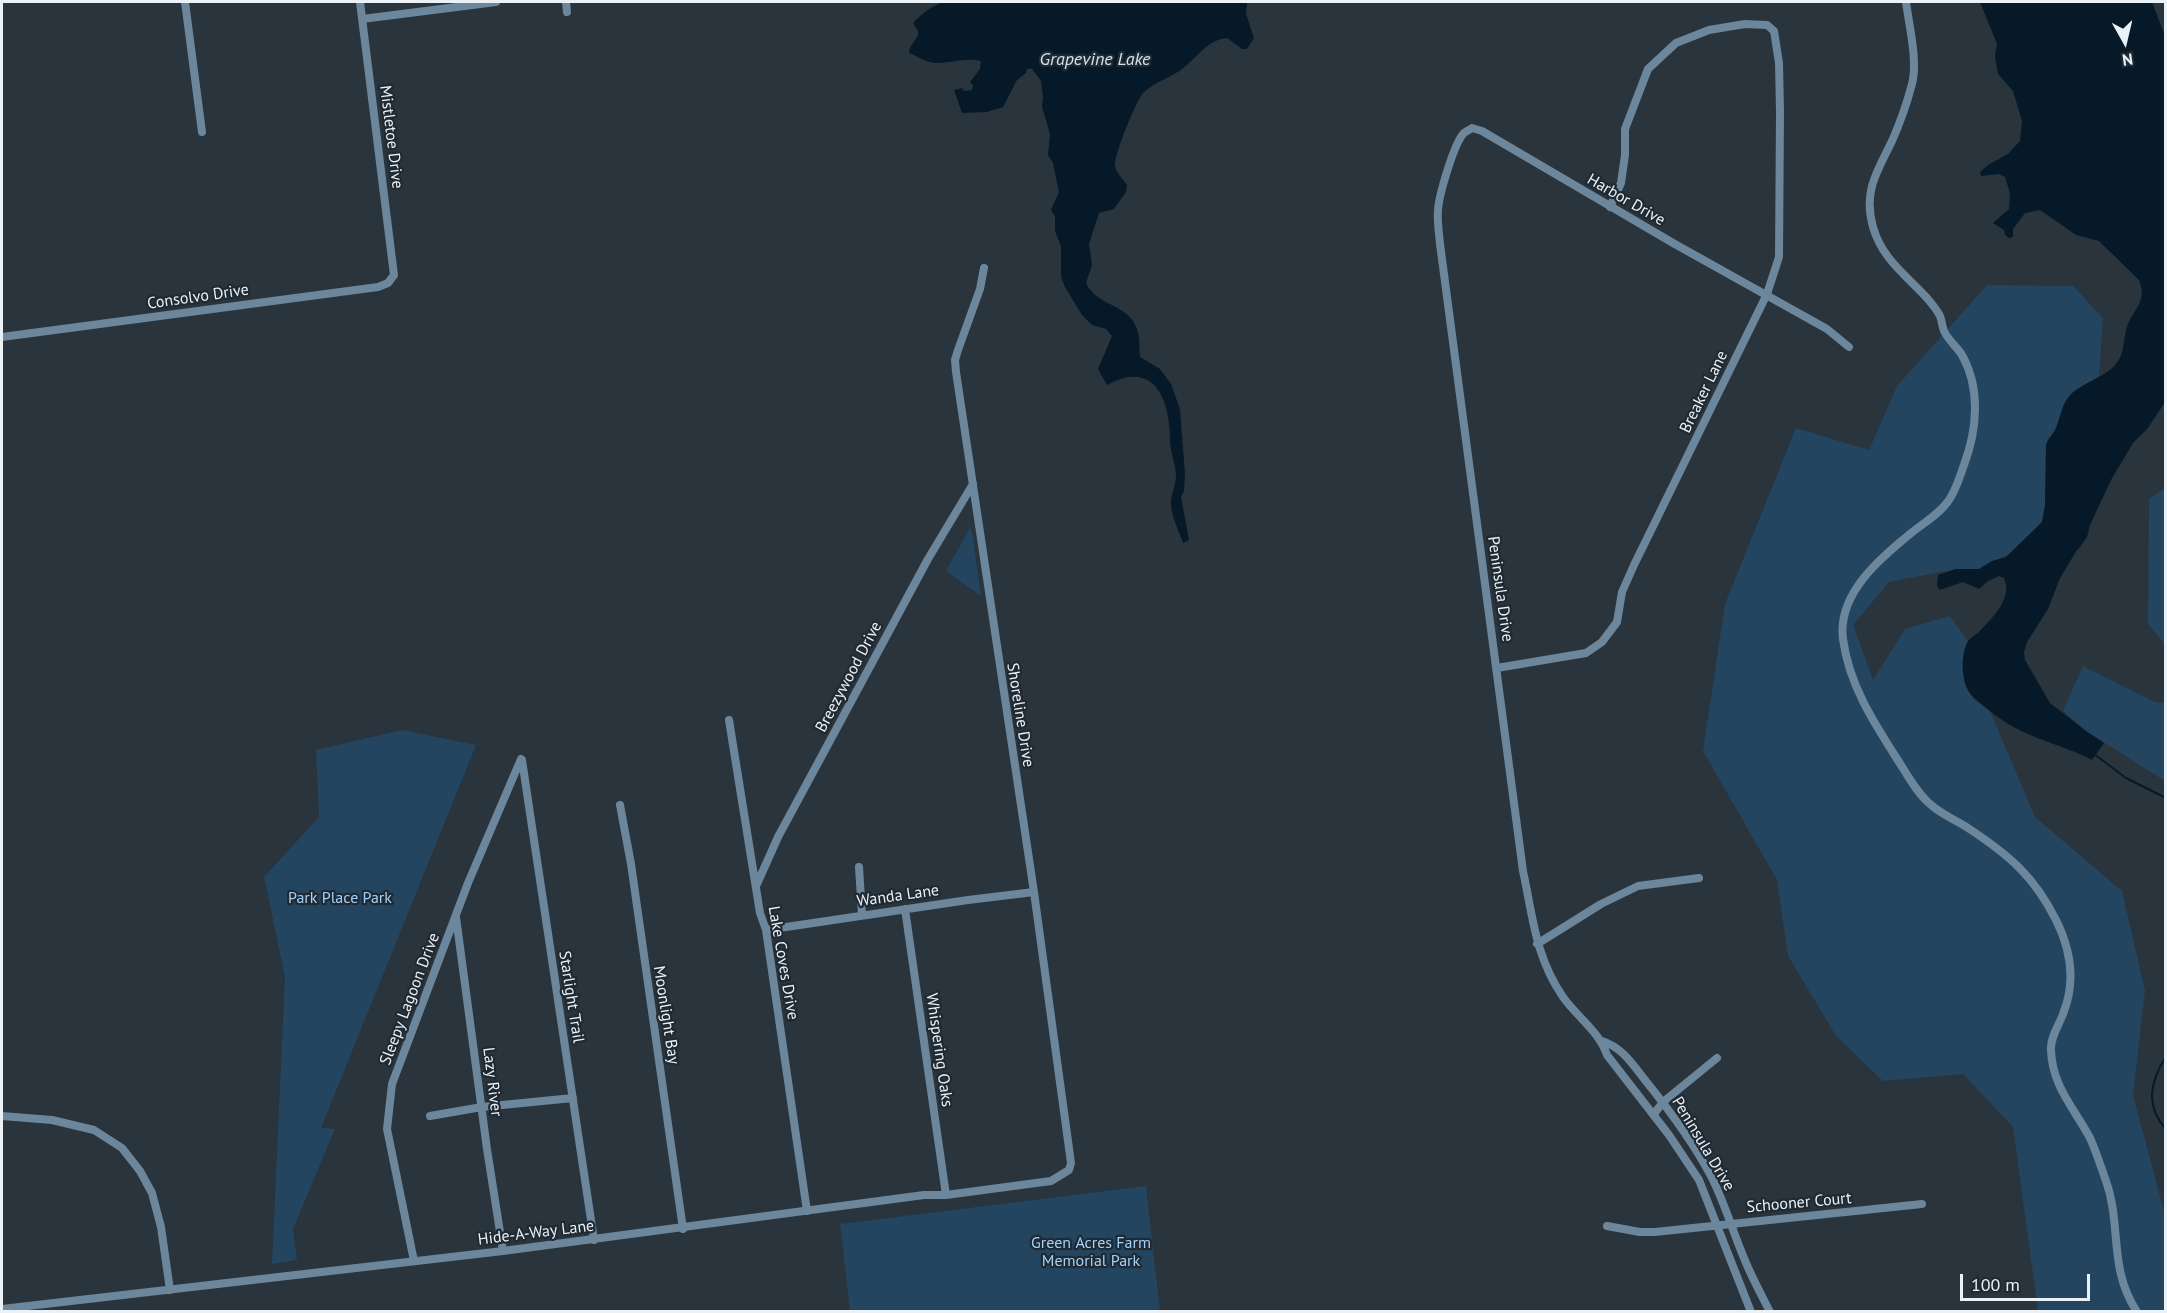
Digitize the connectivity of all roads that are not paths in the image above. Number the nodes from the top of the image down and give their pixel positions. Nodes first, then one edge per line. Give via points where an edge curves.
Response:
1 (185, 2) edge
2 (360, 2) edge
3 (496, 2) edge
4 (566, 2) edge
5 (1906, 2) edge
6 (567, 12) dead end
7 (363, 20) junction
8 (1473, 128) joint
9 (202, 132) dead end
10 (1610, 207) junction
11 (984, 268) dead end
12 (394, 275) joint
13 (1767, 294) junction
14 (2, 337) edge
15 (1849, 347) dead end
16 (973, 484) junction
17 (1497, 668) junction
18 (729, 720) dead end
19 (521, 759) joint
20 (620, 805) dead end
21 (860, 867) dead end
22 (1700, 878) dead end
23 (757, 886) junction
24 (1034, 892) junction
25 (905, 909) junction
26 (862, 915) junction
27 (456, 916) junction
28 (766, 930) junction
29 (1537, 944) junction
30 (1602, 1041) junction
31 (1717, 1058) dead end
32 (573, 1098) junction
33 (1664, 1102) junction
34 (482, 1107) junction
35 (1654, 1114) junction
36 (2, 1116) edge
37 (430, 1116) dead end
38 (1069, 1170) joint
39 (946, 1195) junction
40 (1922, 1204) dead end
41 (807, 1211) junction
42 (1732, 1222) junction
43 (1717, 1225) junction
44 (1607, 1226) dead end
45 (683, 1229) junction
46 (594, 1240) junction
47 (503, 1251) junction
48 (414, 1261) junction
49 (170, 1290) junction
50 (2, 1308) edge
51 (1751, 1311) edge
52 (1770, 1311) edge
53 (2137, 1311) edge

1 - 9 street
2 - 7 street, Mistletoe Drive
3 - 7 street
4 - 6 street
5 - 53 street via 1913,78 1893,139 1872,182 1870,212 1874,232 1892,263 1940,315 1944,331 1962,356 1974,384 1976,403 1969,449 1949,500 1872,568 1844,614 1843,638 1863,705 1922,796 2020,867 2057,921 2072,979 2051,1044 2056,1081 2089,1138 2107,1182 2119,1270 2128,1298
7 - 12 street, Mistletoe Drive
8 - 10 street, Harbor Drive
8 - 17 street, Peninsula Drive via 1464,132 1448,167 1437,210
10 - 13 street, Harbor Drive
10 - 13 street, Breaker Lane via 1621,183 1625,129 1648,69 1676,43 1709,30 1745,24 1767,26 1774,31 1779,63 1780,112 1779,257
11 - 16 street, Shoreline Drive via 955,360
12 - 14 street, Consolvo Drive via 388,283 378,286
13 - 15 street, Harbor Drive via 1827,329
13 - 17 street, Breaker Lane via 1622,592 1617,622 1610,634 1586,653
16 - 23 street, Breezywood Drive via 928,559 778,837
16 - 24 street, Shoreline Drive
17 - 29 street, Peninsula Drive via 1523,871
18 - 23 street, Lake Coves Drive
19 - 27 street, Sleepy Lagoon Drive
19 - 32 street, Starlight Trail
20 - 45 street, Moonlight Bay
21 - 26 street
22 - 29 street via 1638,886
23 - 28 street, Lake Coves Drive
24 - 25 street, Wanda Lane
24 - 38 street, Shoreline Drive
25 - 26 street, Wanda Lane
25 - 39 street, Whispering Oaks
26 - 28 street, Wanda Lane
27 - 34 street, Lazy River
27 - 48 street, Sleepy Lagoon Drive via 392,1084 387,1129
28 - 41 street, Lake Coves Drive
29 - 30 street, Peninsula Drive via 1563,996
30 - 33 street, Peninsula Drive via 1623,1053
30 - 35 street, Peninsula Drive via 1607,1055
31 - 33 street
32 - 34 street
32 - 46 street, Starlight Trail
33 - 35 street
33 - 42 street, Peninsula Drive via 1712,1177
34 - 37 street
34 - 47 street, Lazy River
35 - 43 street, Peninsula Drive via 1699,1180
36 - 49 street via 52,1120 94,1130 122,1148 152,1193
38 - 39 street, Hide-A-Way Lane via 1051,1181
39 - 41 street, Hide-A-Way Lane
40 - 42 street, Schooner Court
41 - 45 street, Hide-A-Way Lane
42 - 43 street, Schooner Court
42 - 52 street, Peninsula Drive via 1745,1261
43 - 44 street, Schooner Court via 1640,1232
43 - 51 street, Peninsula Drive
45 - 46 street, Hide-A-Way Lane
46 - 47 street, Hide-A-Way Lane
47 - 48 street, Hide-A-Way Lane
48 - 49 street, Hide-A-Way Lane
49 - 50 street, Hide-A-Way Lane

